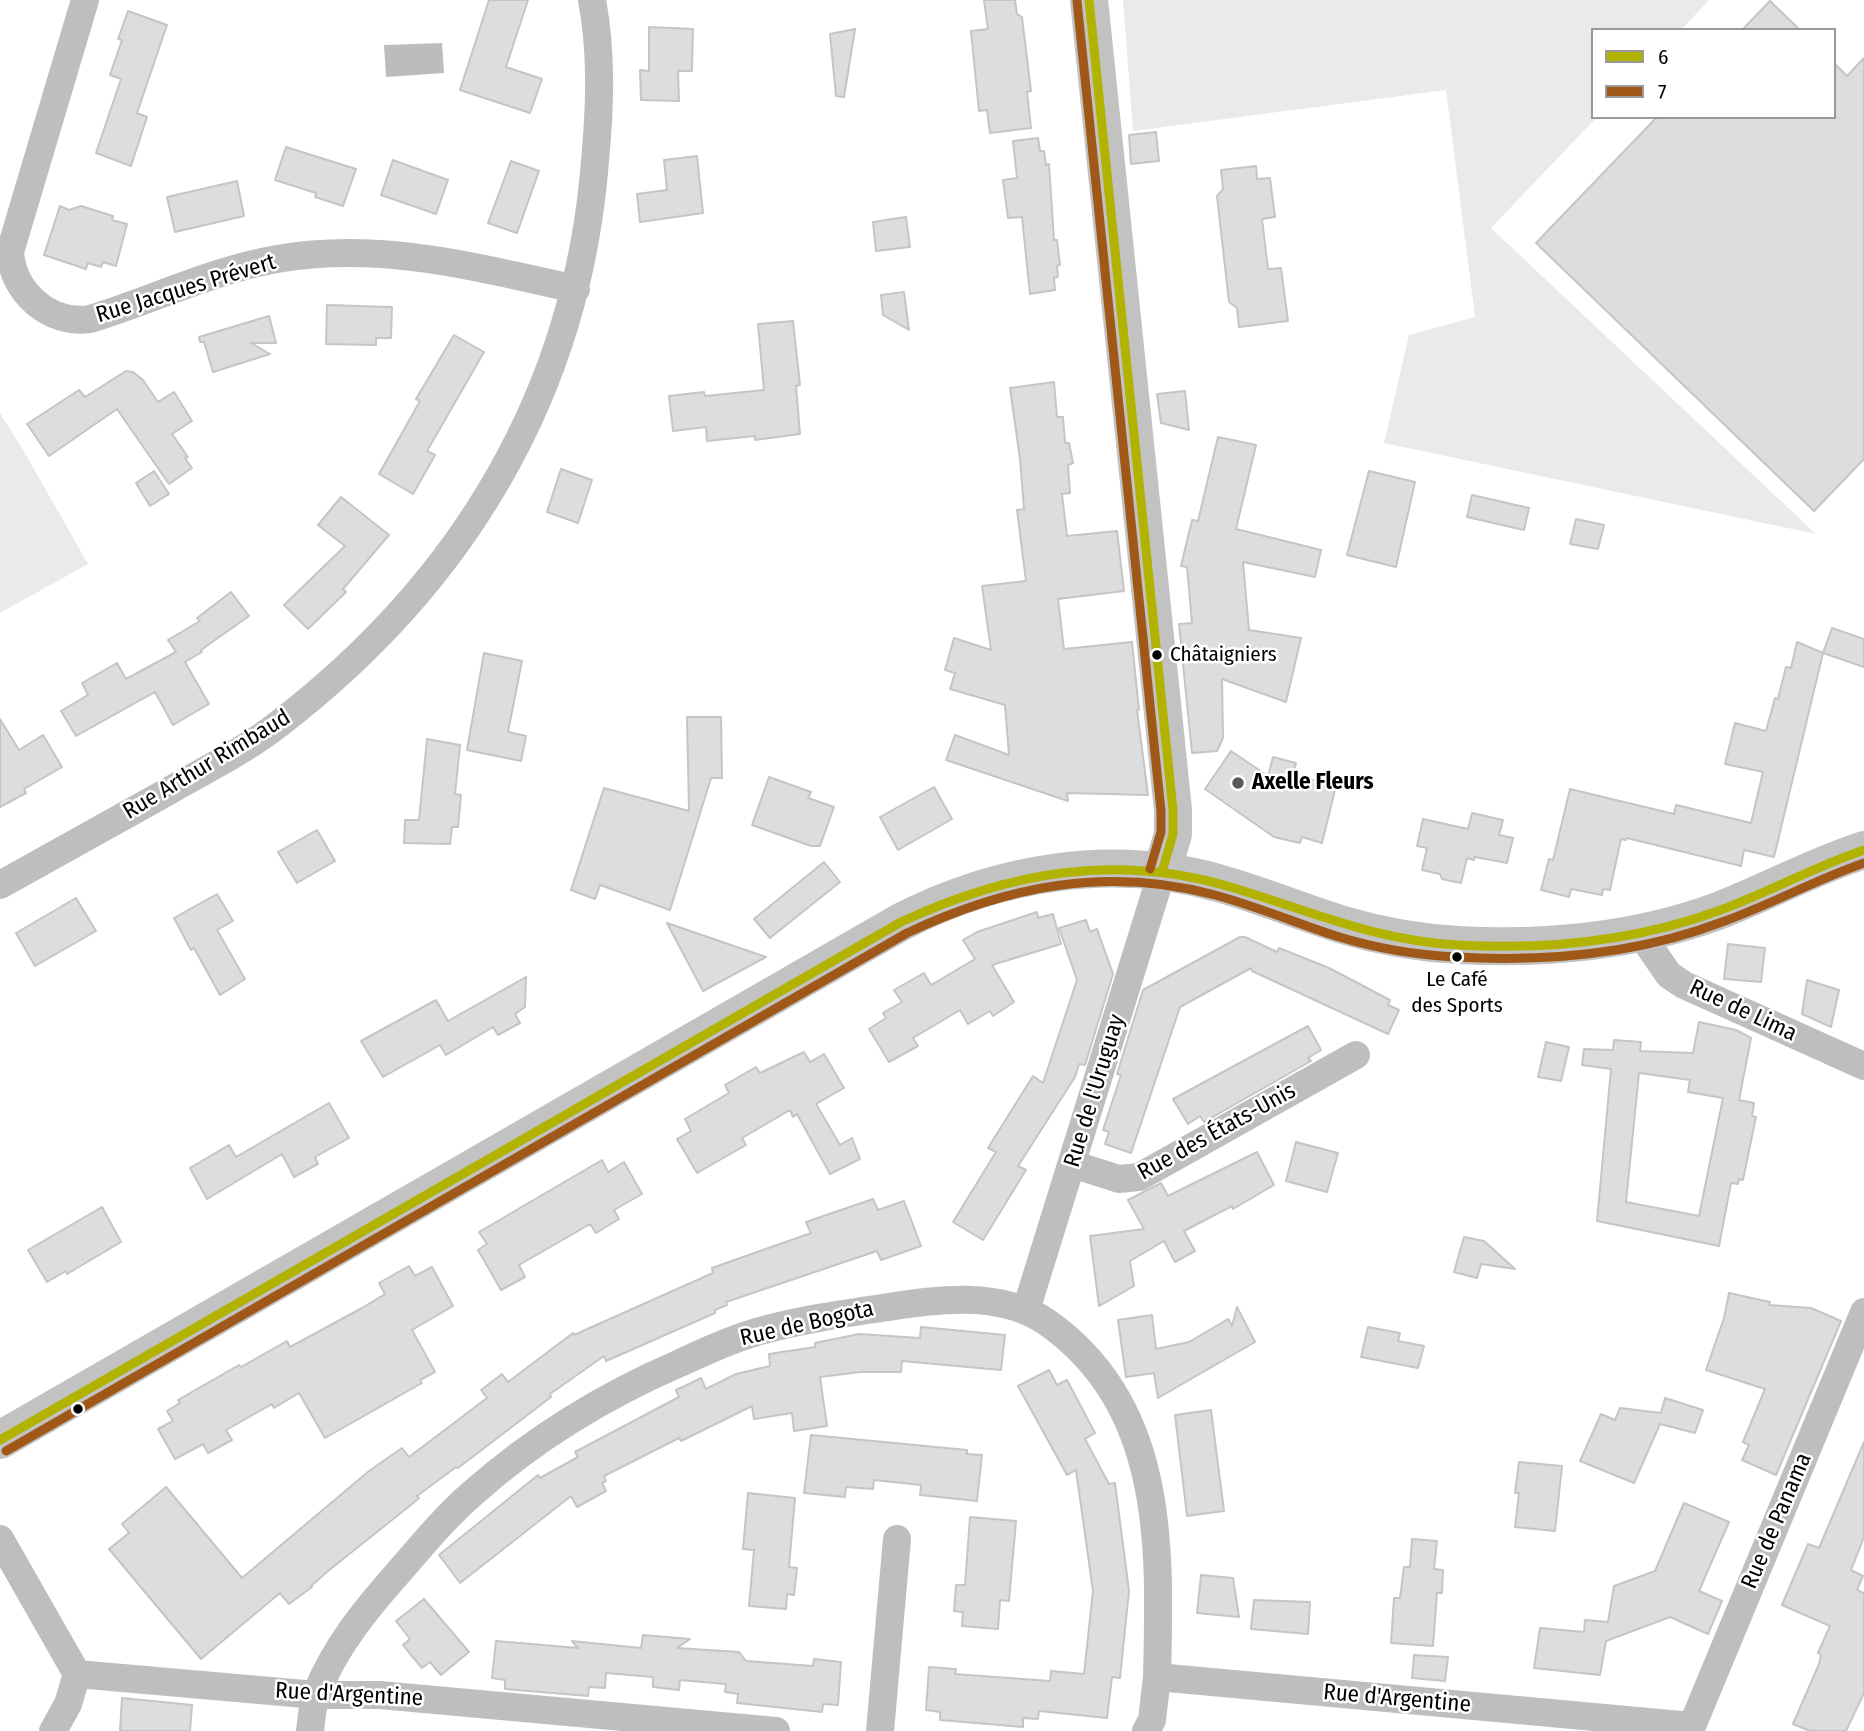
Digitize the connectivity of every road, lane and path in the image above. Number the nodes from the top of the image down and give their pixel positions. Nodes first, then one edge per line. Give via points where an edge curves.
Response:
1 (85, 0) edge
2 (592, 0) edge
3 (1089, 0) edge
4 (576, 289) junction
5 (1864, 850) edge
6 (1163, 872) junction
7 (0, 884) edge
8 (1640, 933) junction
9 (1356, 1055) dead end
10 (1864, 1066) edge
11 (1072, 1164) junction
12 (1026, 1310) junction
13 (1864, 1312) edge
14 (0, 1440) edge
15 (0, 1539) edge
16 (897, 1539) dead end
17 (77, 1674) junction
18 (1157, 1677) junction
19 (316, 1695) junction
20 (1691, 1728) edge
21 (53, 1731) edge
22 (310, 1731) edge
23 (776, 1731) edge
24 (880, 1731) edge
25 (1146, 1731) edge

1 - 4 street, Rue Jacques Prévert via 10,252 11,266 23,290 41,308 78,321 90,319 253,264 325,253 433,258
2 - 4 street, Rue Arthur Rimbaud via 599,65 597,138 591,216
3 - 6 main road via 1172,810
4 - 7 street, Rue Arthur Rimbaud via 548,379 506,466 450,554 390,624 315,696 248,745
5 - 8 main road via 1718,911
6 - 8 main road via 1221,884 1345,926 1426,942 1506,946
6 - 11 street, Rue de l'Uruguay
6 - 14 main road via 1040,874 929,908
8 - 10 street, Rue de Lima via 1669,975 1684,985
9 - 11 street, Rue des États-Unis via 1139,1177 1119,1179
11 - 12 street, Rue de l'Uruguay
12 - 18 street, Rue de Bogota via 1066,1337 1091,1363 1111,1387 1135,1437 1153,1503 1158,1559
12 - 19 street, Rue de Bogota via 988,1301 952,1300 806,1321 713,1348 610,1397 519,1456 445,1520 365,1610
13 - 20 street, Rue de Panama
15 - 17 street
16 - 24 street
17 - 19 street, Rue d'Argentine
17 - 21 street
18 - 20 street, Rue d'Argentine
18 - 25 street via 1152,1720
19 - 22 street, Rue de Bogota
19 - 23 street, Rue d'Argentine via 380,1695

